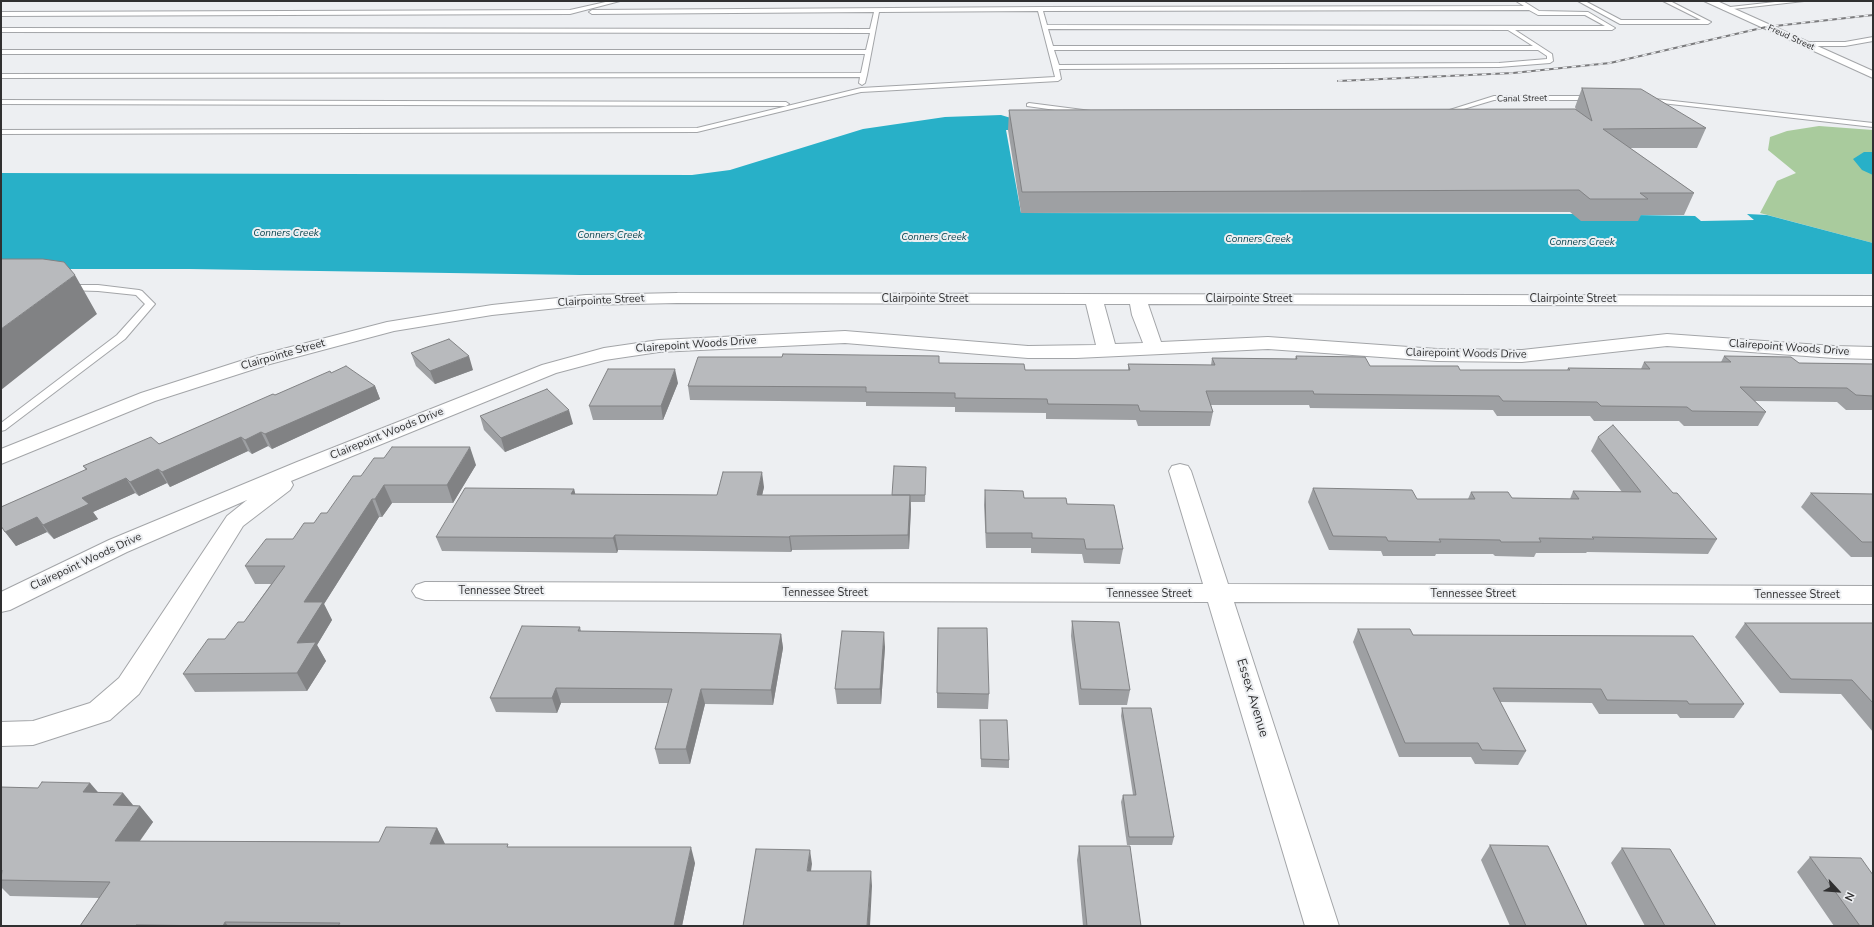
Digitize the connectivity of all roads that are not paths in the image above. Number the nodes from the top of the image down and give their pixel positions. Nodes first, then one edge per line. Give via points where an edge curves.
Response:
1 (617, 1) edge
2 (1290, 1) edge
3 (1518, 1) edge
4 (1581, 1) edge
5 (1666, 1) edge
6 (1709, 1) edge
7 (1801, 1) edge
8 (1296, 8) junction
9 (1530, 8) junction
10 (1724, 8) junction
11 (1040, 9) junction
12 (877, 10) junction
13 (570, 12) junction
14 (1, 14) edge
15 (1045, 27) junction
16 (1509, 28) junction
17 (1, 30) edge
18 (873, 31) junction
19 (1873, 39) edge
20 (1805, 44) junction
21 (1051, 48) junction
22 (1539, 48) junction
23 (1, 52) edge
24 (868, 52) junction
25 (1056, 67) junction
26 (1873, 75) edge
27 (1, 76) edge
28 (864, 76) junction
29 (861, 90) junction
30 (1604, 98) edge
31 (1635, 98) edge
32 (1, 102) edge
33 (805, 104) junction
34 (1029, 105) dead end
35 (1101, 114) edge
36 (1434, 116) edge
37 (1873, 125) edge
38 (1, 132) edge
39 (53, 288) edge
40 (1094, 300) junction
41 (1138, 300) junction
42 (1873, 301) edge
43 (1154, 348) junction
44 (1107, 350) junction
45 (1873, 352) edge
46 (1, 428) edge
47 (1, 457) edge
48 (305, 467) junction
49 (1180, 471) dead end
50 (425, 591) dead end
51 (1219, 594) junction
52 (1873, 595) edge
53 (1, 603) edge
54 (1, 734) edge
55 (1322, 926) edge

1 - 13 lane
2 - 8 lane
3 - 9 lane
4 - 5 lane via 1620,22 1708,22
6 - 10 street, Freud Street
7 - 10 lane
8 - 9 lane
8 - 11 lane
9 - 16 lane via 1538,13 1586,13 1612,28
10 - 20 street, Freud Street
11 - 12 lane
11 - 15 lane
12 - 13 lane
12 - 18 lane
13 - 14 lane
15 - 16 lane
15 - 21 lane
16 - 22 lane
17 - 18 lane
18 - 24 lane
19 - 20 lane via 1845,44
20 - 26 street, Freud Street
21 - 22 lane
21 - 25 lane
22 - 25 lane via 1550,55 1550,61 1499,65
23 - 24 lane
24 - 28 lane
25 - 29 lane via 1058,79
27 - 28 lane
28 - 29 lane
29 - 33 lane
30 - 36 lane, Canal Street via 1494,98
31 - 37 lane
32 - 33 lane
33 - 38 lane via 697,130
34 - 35 lane
39 - 46 lane via 98,288 139,294 150,304 121,337
40 - 41 street, Clairpointe Street
40 - 44 street
40 - 47 street, Clairpointe Street via 677,298 586,300 492,310 369,332 263,360 148,398
41 - 42 street, Clairpointe Street
41 - 43 street
43 - 44 street, Clairepoint Woods Drive
43 - 45 street, Clairepoint Woods Drive via 1268,343 1437,355 1522,356 1667,340 1834,352
44 - 48 street, Clairepoint Woods Drive via 1028,352 845,337 659,346 604,354 549,369
48 - 53 street, Clairepoint Woods Drive via 118,546
48 - 54 street, Clairepoint Woods Drive via 235,521 129,686 100,712 34,733
49 - 51 street, Essex Avenue
50 - 51 street, Tennessee Street
51 - 52 street, Tennessee Street
51 - 55 street, Essex Avenue

